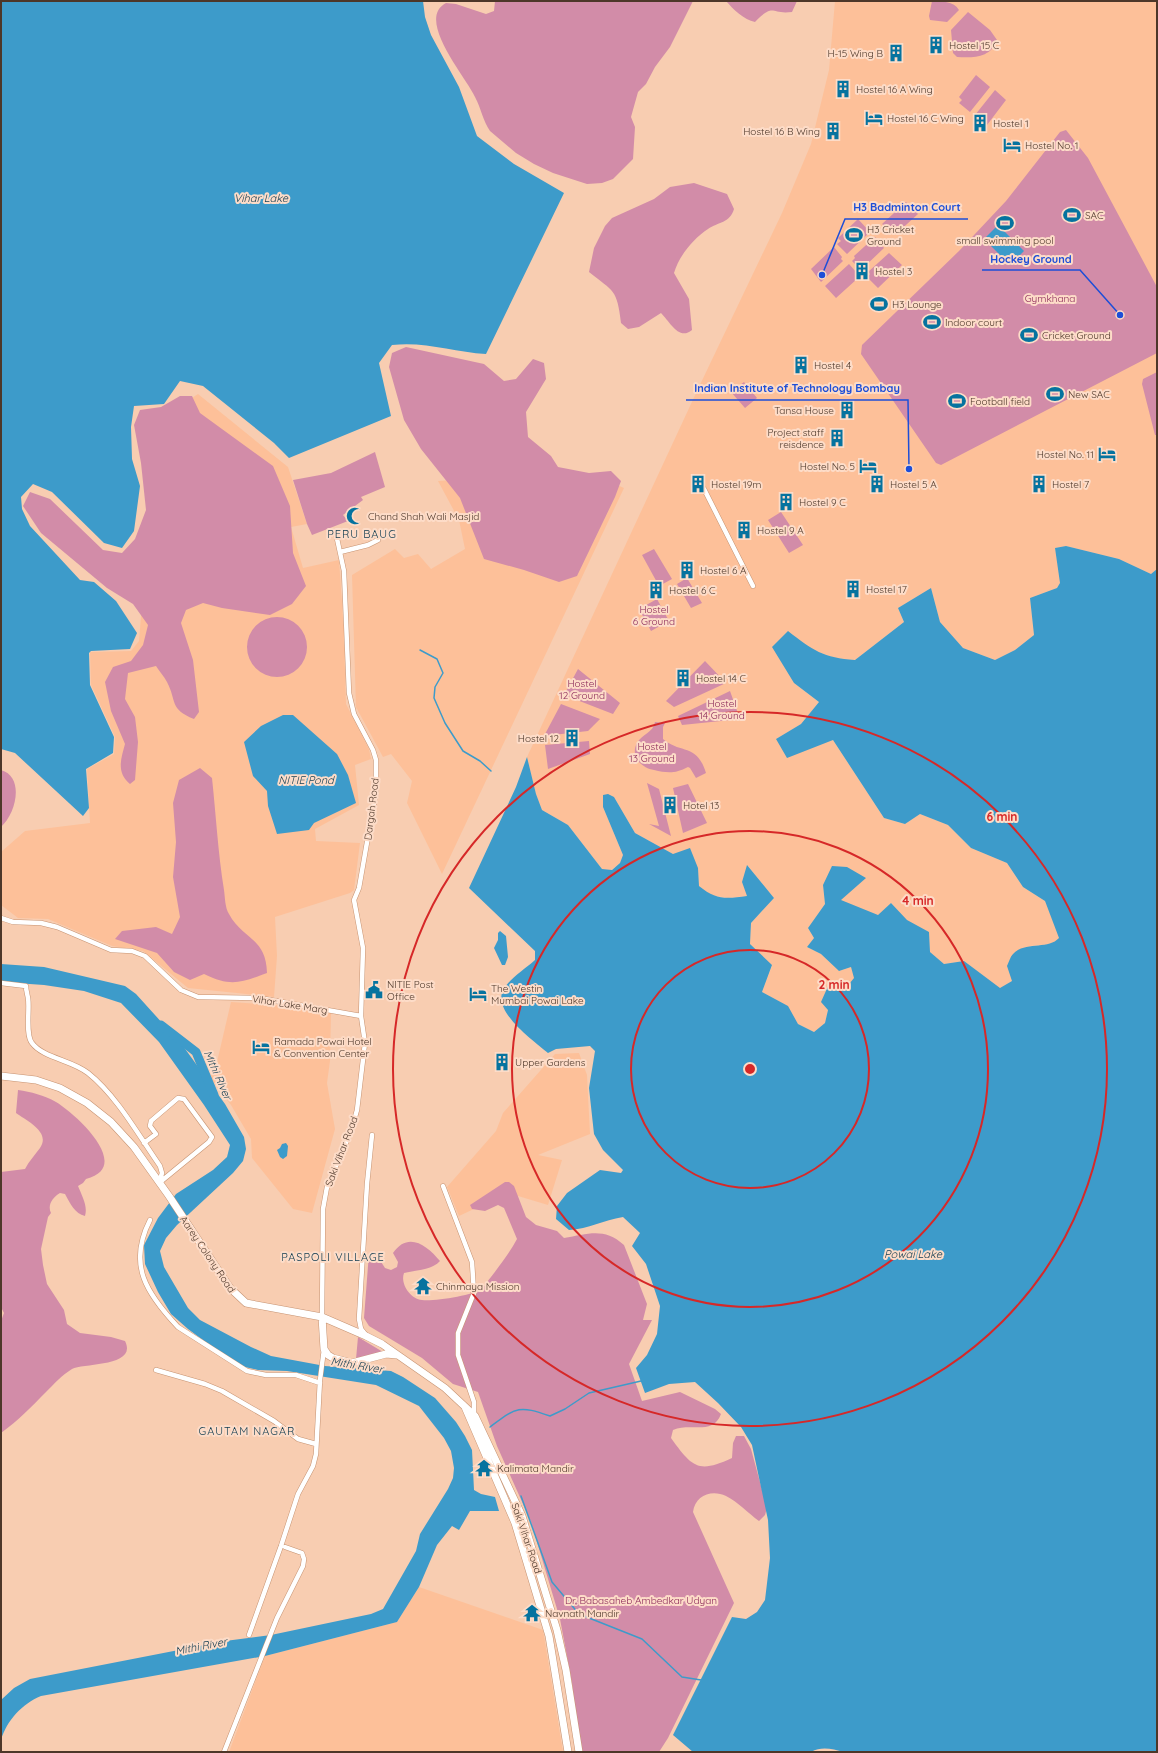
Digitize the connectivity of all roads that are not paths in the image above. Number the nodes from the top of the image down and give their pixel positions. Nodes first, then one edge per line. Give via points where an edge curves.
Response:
1 (704, 489) dead end
2 (336, 534) dead end
3 (378, 540) dead end
4 (340, 552) junction
5 (753, 586) dead end
6 (1, 918) edge
7 (1, 983) edge
8 (361, 1016) junction
9 (1, 1076) edge
10 (372, 1135) dead end
11 (144, 1143) junction
12 (159, 1183) junction
13 (443, 1186) dead end
14 (150, 1220) dead end
15 (322, 1317) junction
16 (366, 1336) junction
17 (324, 1348) junction
18 (399, 1356) junction
19 (156, 1370) dead end
20 (320, 1382) junction
21 (465, 1407) joint
22 (472, 1418) junction
23 (316, 1444) junction
24 (513, 1497) junction
25 (504, 1500) junction
26 (528, 1535) junction
27 (519, 1537) junction
28 (285, 1547) dead end
29 (249, 1635) dead end
30 (224, 1752) edge
31 (568, 1752) edge
32 (579, 1752) edge

1 - 5 street
2 - 4 street, Dargah Road
3 - 4 street
4 - 8 street, Dargah Road via 344,571 349,693 354,714 376,760 376,791 359,888 354,900 363,948
6 - 8 street, Vihar Lake Marg via 13,922 49,924 111,950 138,953 145,956 181,990 198,997 259,998
7 - 11 street via 26,986 29,1034 32,1043 50,1055 77,1065 88,1073 104,1088
8 - 15 street, Saki Vihar Road via 365,1043 357,1110 351,1131 327,1186 323,1209
9 - 12 main road, Aarey Colony Road via 36,1080 60,1088 87,1103 111,1122
10 - 16 street via 359,1319
11 - 12 street via 160,1166 162,1173
11 - 12 street via 156,1134 150,1126 151,1121 178,1098 184,1100 212,1137
12 - 15 main road, Aarey Colony Road via 230,1288 246,1303
13 - 22 street via 472,1262 474,1293 458,1334 458,1355 474,1402
14 - 20 street via 140,1248 142,1274 146,1286 178,1327 247,1371 257,1374 296,1375
15 - 16 main road, Aarey Colony Road
15 - 17 main road, Saki Vihar Road
16 - 18 main road, Aarey Colony Road
17 - 18 main road via 333,1358 352,1363 386,1354
17 - 20 street
18 - 21 main road, Aarey Colony Road via 449,1391
19 - 23 street via 222,1391 274,1421 298,1439
20 - 23 street
21 - 22 main road, Saki Vihar Road
22 - 24 main road, Saki Vihar Road
22 - 25 main road, Saki Vihar Road
23 - 29 street via 313,1466 298,1494
24 - 25 main road
24 - 26 main road, Saki Vihar Road
25 - 27 main road, Saki Vihar Road
26 - 27 main road
26 - 32 main road, Saki Vihar Road via 557,1630
27 - 31 main road, Saki Vihar Road via 550,1639
28 - 30 street via 302,1553 303,1566 277,1618

